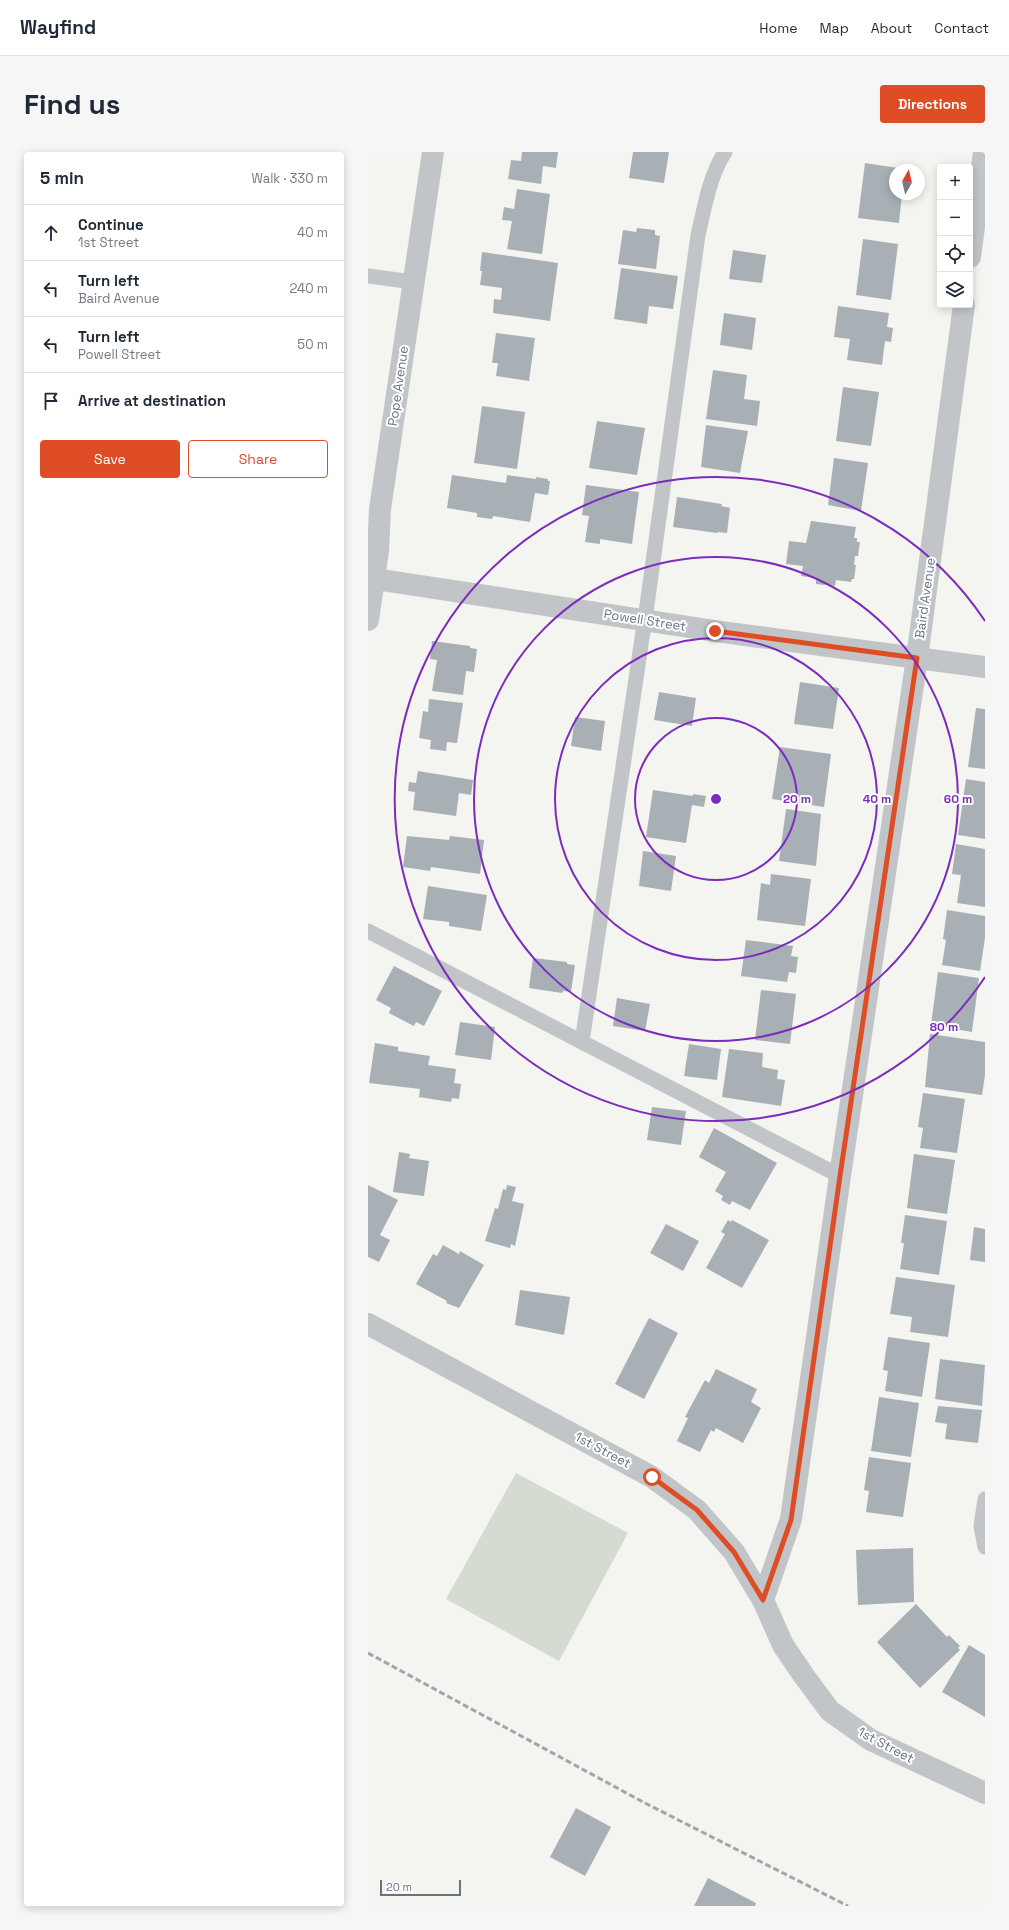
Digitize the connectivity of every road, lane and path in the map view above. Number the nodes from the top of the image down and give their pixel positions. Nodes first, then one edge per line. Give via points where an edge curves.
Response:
1 (433, 152) edge
2 (725, 152) edge
3 (984, 152) edge
4 (973, 236) edge
5 (368, 276) edge
6 (413, 282) junction
7 (964, 308) edge
8 (374, 508) edge
9 (374, 579) junction
10 (644, 619) junction
11 (368, 620) edge
12 (917, 658) junction
13 (985, 667) edge
14 (368, 931) edge
15 (582, 1042) junction
16 (840, 1176) junction
17 (368, 1324) edge
18 (985, 1499) edge
19 (985, 1547) edge
20 (763, 1600) junction
21 (985, 1793) edge

1 - 6 street, Pope Avenue
2 - 10 lane via 718,163 708,191 698,235
3 - 4 street
5 - 6 lane
6 - 8 street, Pope Avenue
7 - 12 street, Baird Avenue
8 - 9 street, Pope Avenue
9 - 10 street, Powell Street
9 - 11 street, Pope Avenue
10 - 12 street, Powell Street
10 - 15 lane
12 - 13 street, Powell Street
12 - 16 street, Baird Avenue
14 - 15 lane
15 - 16 lane
16 - 20 street, Baird Avenue via 791,1520
17 - 20 street, 1st Street via 652,1477 697,1510 734,1552
18 - 19 lane via 981,1526
20 - 21 street, 1st Street via 783,1644 830,1711 871,1740

